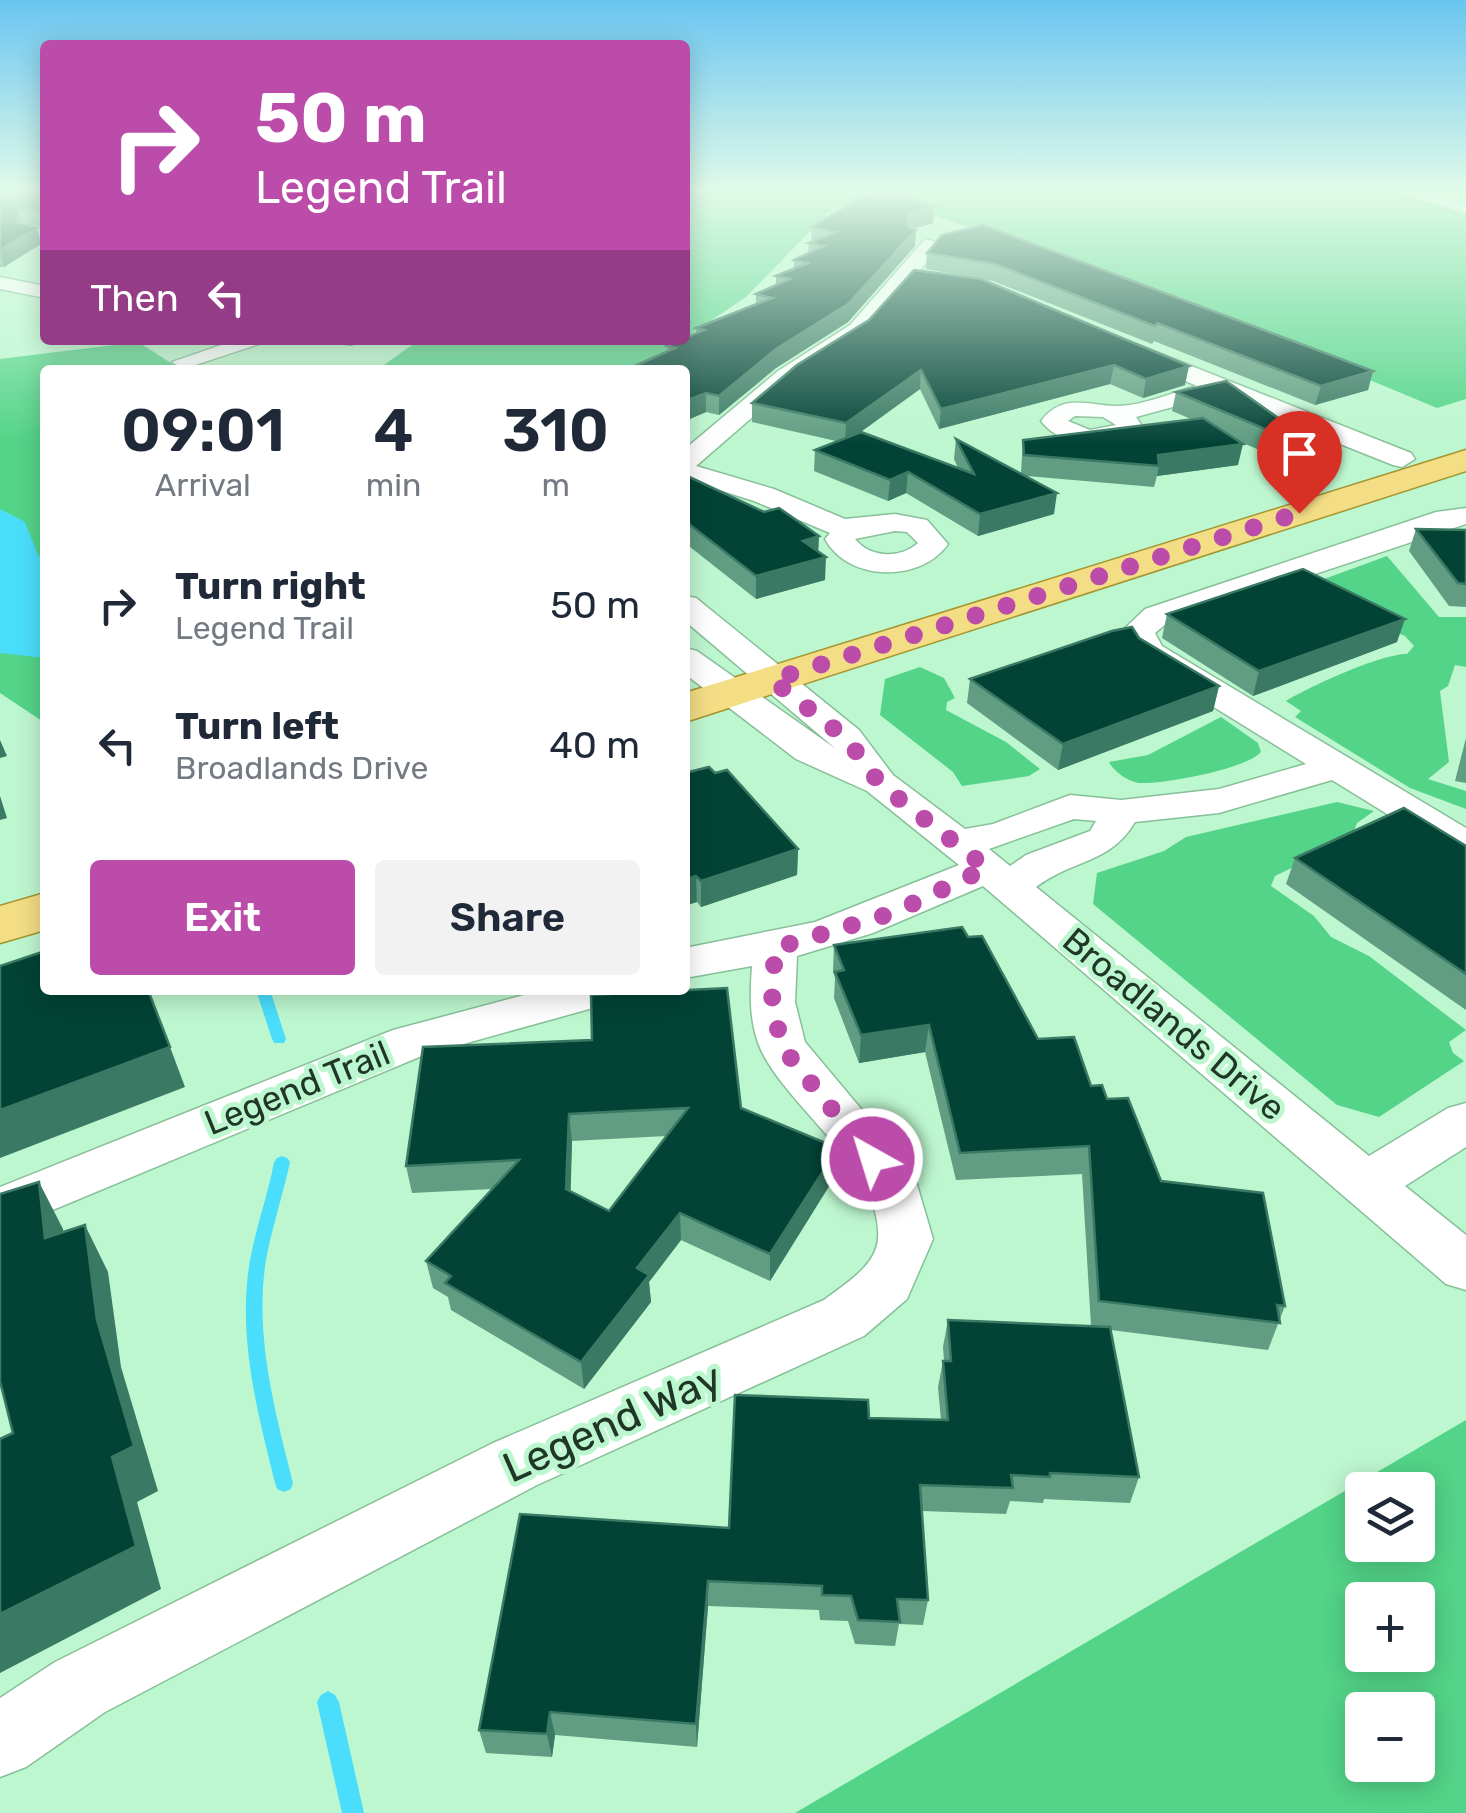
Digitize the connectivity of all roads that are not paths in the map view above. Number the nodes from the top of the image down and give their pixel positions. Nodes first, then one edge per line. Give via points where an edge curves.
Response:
1 (32, 275) edge
2 (904, 276) joint
3 (942, 278) edge
4 (4, 284) edge
5 (40, 291) edge
6 (1113, 341) edge
7 (240, 345) edge
8 (181, 360) edge
9 (1222, 386) junction
10 (1118, 414) dead end
11 (1466, 439) edge
12 (690, 458) edge
13 (1466, 460) edge
14 (1388, 463) junction
15 (690, 472) edge
16 (1466, 516) edge
17 (848, 528) dead end
18 (690, 616) edge
19 (717, 678) edge
20 (1333, 765) junction
21 (1121, 812) junction
22 (1466, 846) edge
23 (984, 866) junction
24 (40, 877) edge
25 (0, 889) edge
26 (40, 913) edge
27 (0, 925) edge
28 (775, 948) junction
29 (690, 961) edge
30 (584, 995) edge
31 (1466, 1122) edge
32 (1366, 1184) junction
33 (0, 1210) edge
34 (1466, 1267) edge
35 (0, 1741) edge

1 - 4 street
2 - 3 street
2 - 12 street via 858,330 786,376
4 - 5 street
6 - 9 street
7 - 8 street
9 - 10 street
9 - 14 street via 1276,411 1320,444
11 - 14 main road
13 - 19 main road
14 - 19 main road
15 - 17 street
16 - 20 street via 1156,616 1138,632 1148,652
18 - 19 street, Broadlands Drive
19 - 23 street, Broadlands Drive via 809,751 880,784
20 - 21 street via 1262,792
20 - 22 street
21 - 23 street via 1105,839 1040,864
21 - 23 street via 1070,807 1004,834
23 - 28 street via 893,913
23 - 32 street, Broadlands Drive
24 - 25 main road
26 - 27 main road
28 - 29 street
28 - 35 street, Legend Way via 772,1002 782,1047 894,1186 906,1239 886,1282 844,1318 514,1464 80,1687
30 - 33 street, Legend Trail via 410,1042
31 - 32 street
32 - 34 street, Broadlands Drive

